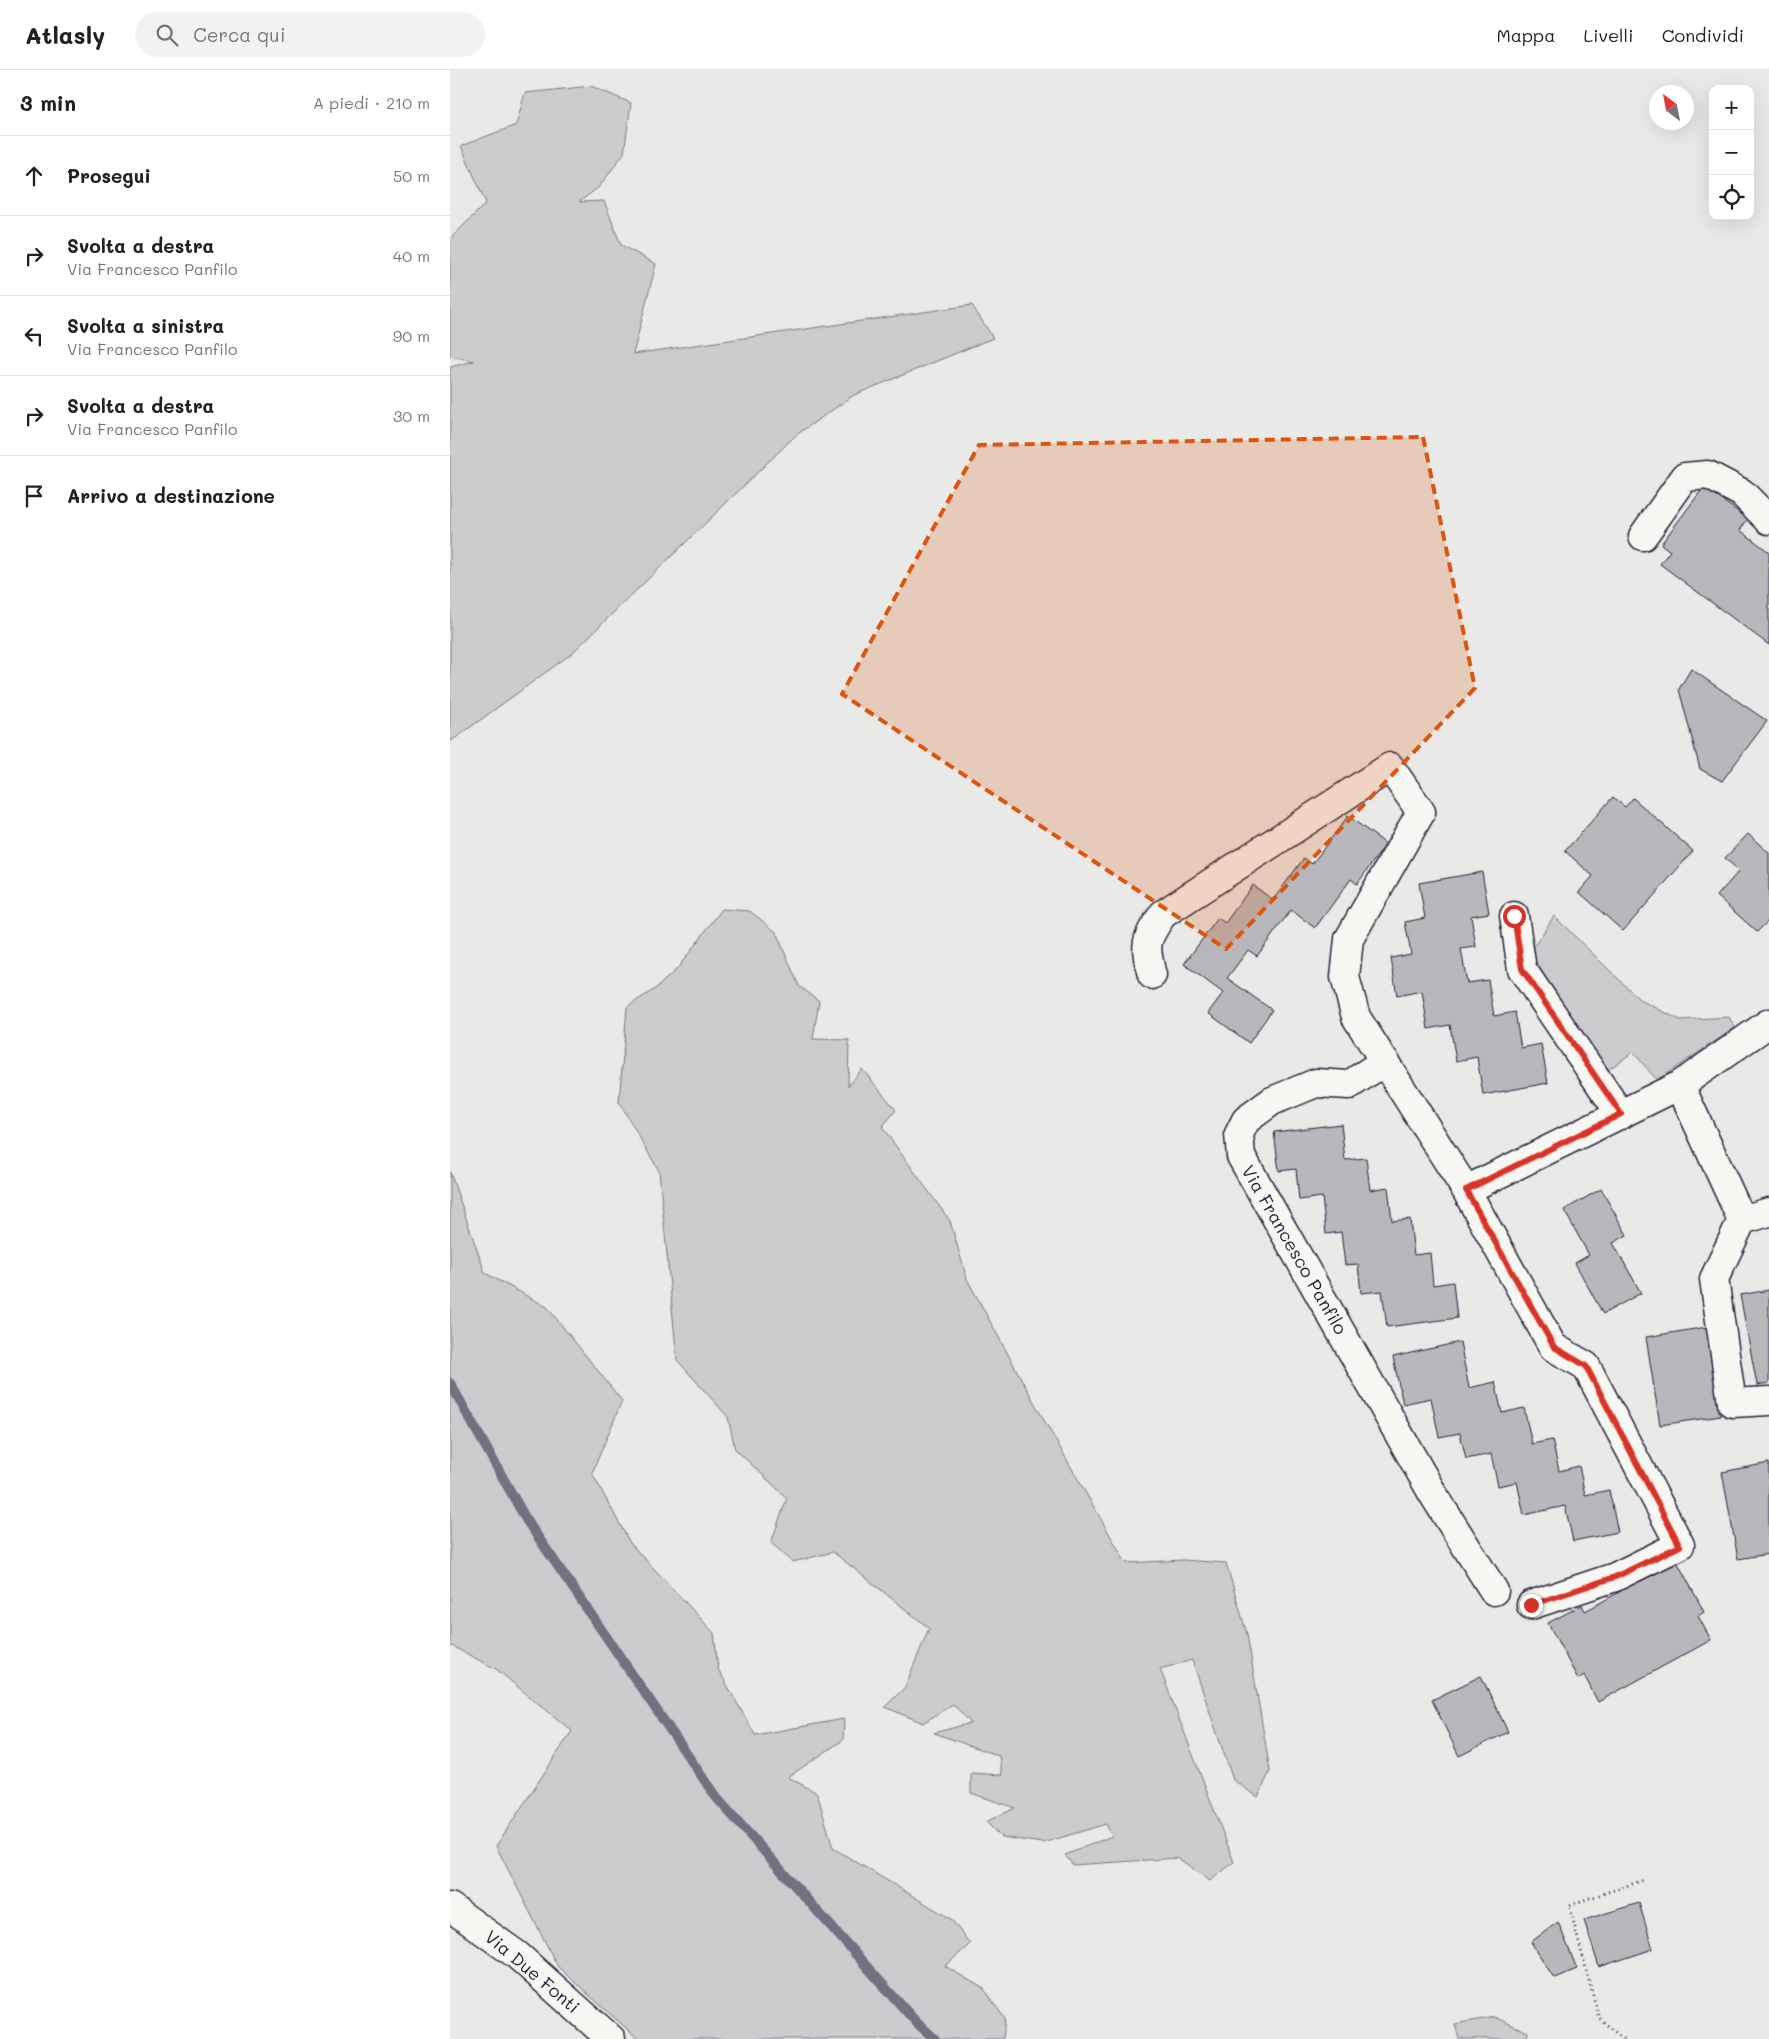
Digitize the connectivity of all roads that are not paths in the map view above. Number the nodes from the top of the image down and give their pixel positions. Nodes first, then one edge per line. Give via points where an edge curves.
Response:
1 (1769, 520) edge
2 (1643, 536) dead end
3 (1514, 916) dead end
4 (1152, 975) dead end
5 (1769, 1023) edge
6 (1385, 1061) junction
7 (1680, 1085) junction
8 (1621, 1114) junction
9 (1466, 1190) junction
10 (1769, 1212) edge
11 (1742, 1220) junction
12 (1769, 1401) edge
13 (1494, 1591) dead end
14 (1531, 1605) dead end
15 (450, 1907) edge
16 (612, 2039) edge

1 - 2 street via 1742,493 1708,475 1685,477
3 - 8 street via 1522,969
4 - 6 street via 1146,950 1152,931 1163,914 1390,767 1421,812 1349,939 1344,977 1356,1017
5 - 7 street
6 - 9 street
6 - 13 street, Via Francesco Panfilo via 1349,1085 1316,1083 1272,1101 1246,1120 1239,1134 1241,1156 1433,1494
7 - 8 street
7 - 11 street
8 - 9 street
9 - 14 street via 1554,1347 1586,1366 1680,1546 1615,1577
10 - 11 street
11 - 12 street via 1714,1279 1732,1403
15 - 16 street, Via Due Fonti via 517,1955

